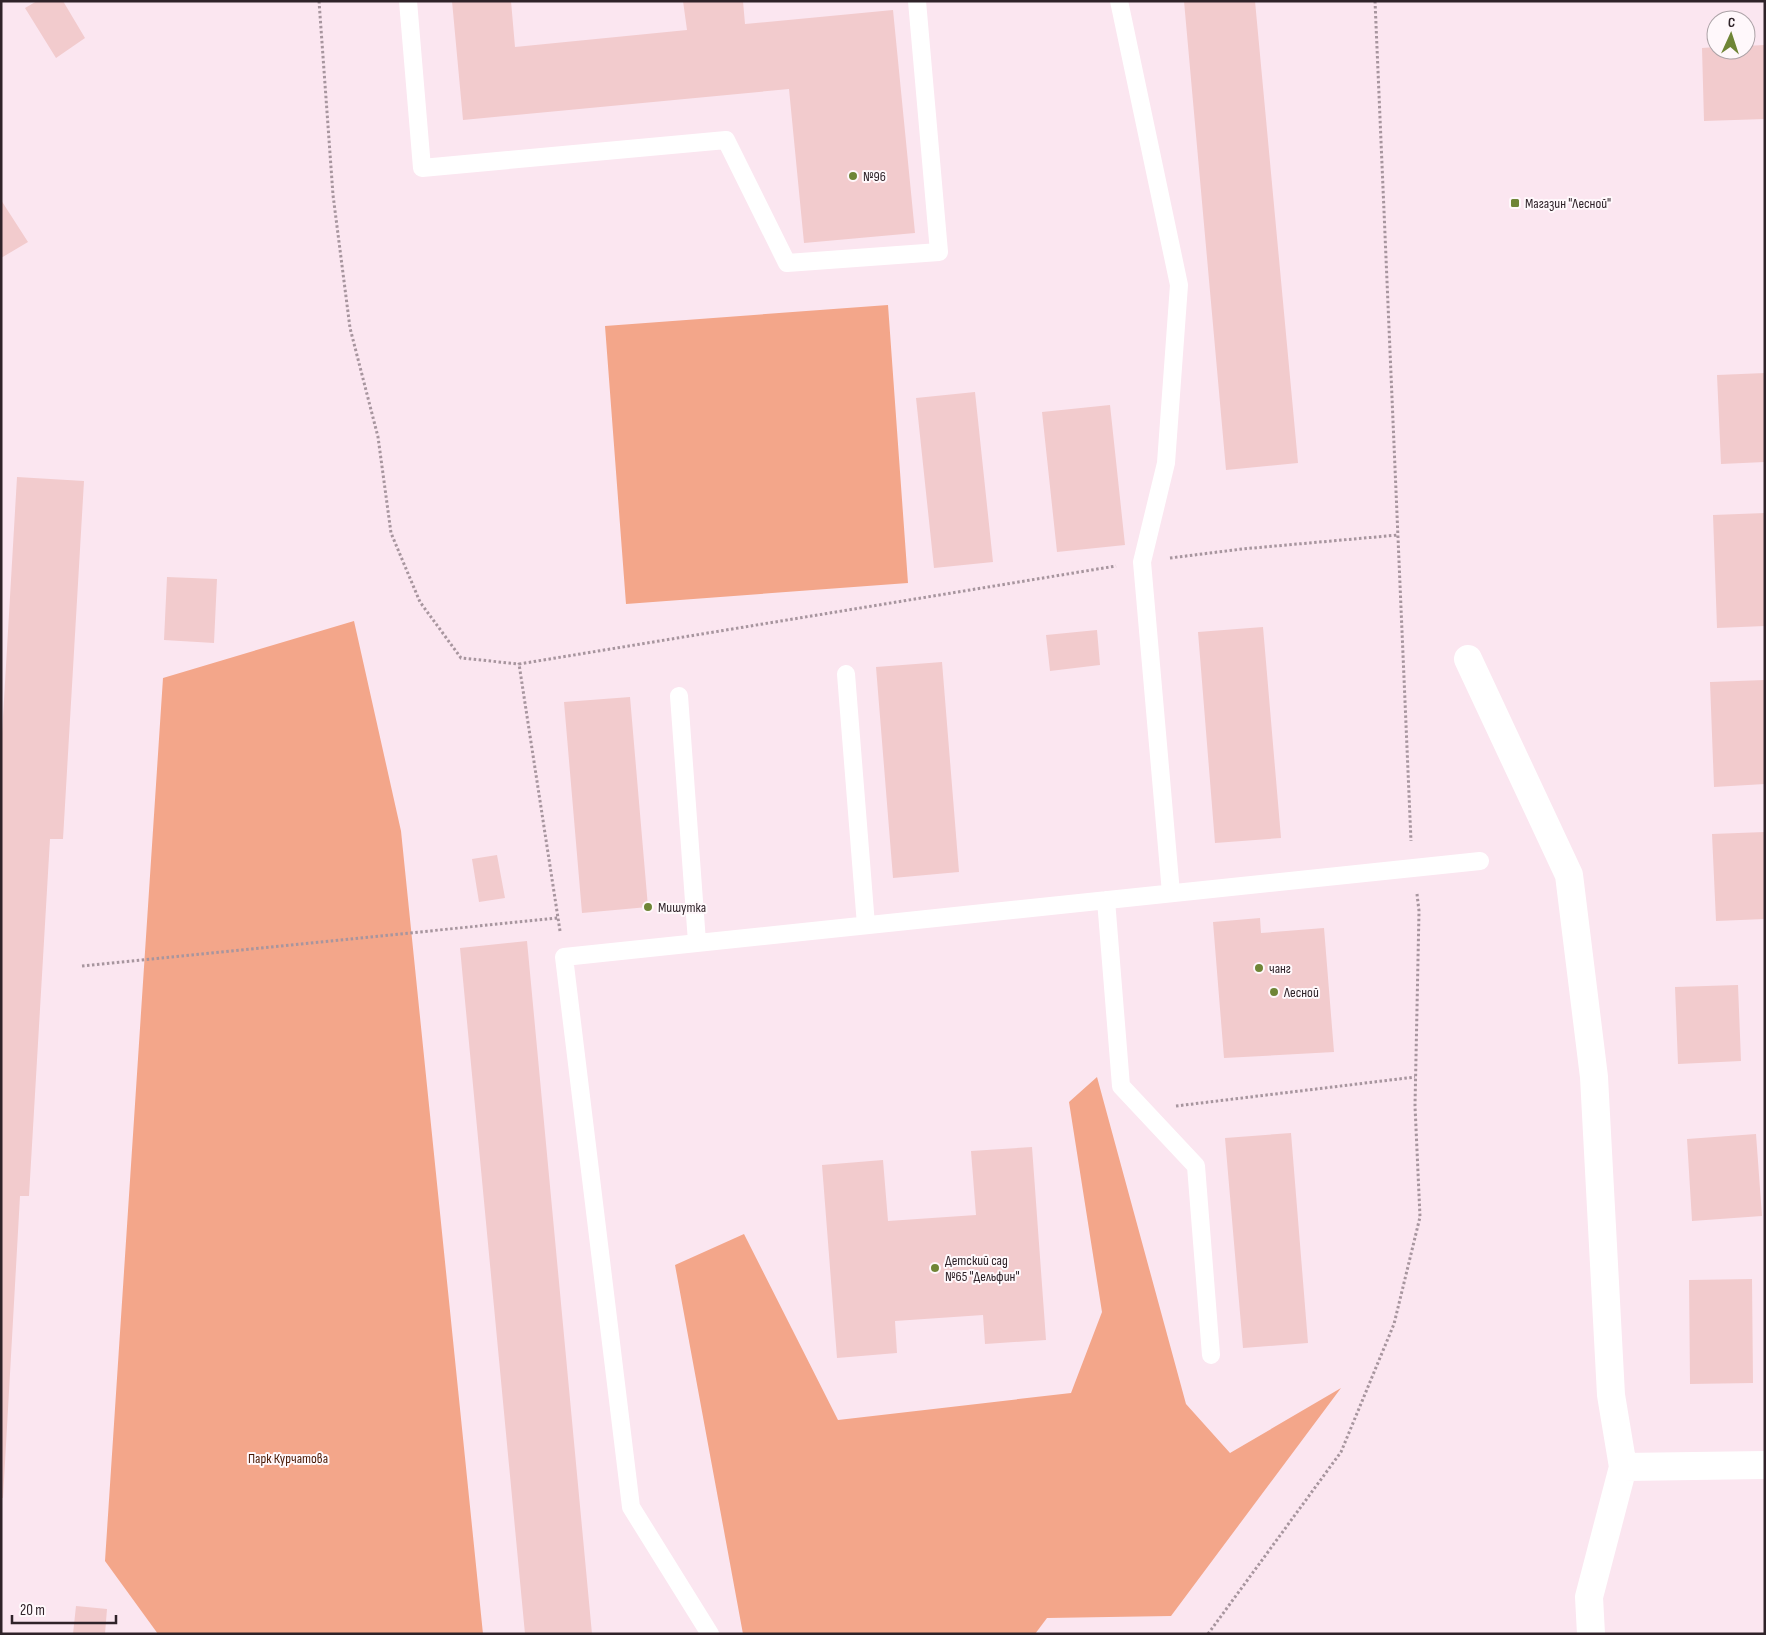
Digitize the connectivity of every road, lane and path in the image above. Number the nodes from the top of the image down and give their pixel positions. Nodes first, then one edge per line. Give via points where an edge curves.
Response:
1 (319, 1) edge
2 (408, 1) edge
3 (917, 1) edge
4 (1119, 1) edge
5 (1375, 1) edge
6 (1398, 535) junction
7 (1142, 562) junction
8 (1468, 659) dead end
9 (519, 664) junction
10 (846, 674) dead end
11 (680, 696) dead end
12 (1480, 861) dead end
13 (1414, 868) junction
14 (1171, 893) junction
15 (1106, 900) junction
16 (558, 918) junction
17 (866, 925) junction
18 (697, 942) junction
19 (564, 956) junction
20 (82, 966) dead end
21 (1416, 1076) junction
22 (1143, 1110) junction
23 (1211, 1355) dead end
24 (1765, 1464) edge
25 (1623, 1467) junction
26 (710, 1634) edge
27 (1208, 1634) edge
28 (1591, 1634) edge

1 - 9 path via 333,195 350,328 378,438 392,533 420,602 461,658
2 - 3 lane via 422,168 726,140 787,263 939,252
4 - 7 lane via 1179,286 1166,463
5 - 6 path
6 - 7 path
6 - 13 path
7 - 9 path
7 - 14 lane
8 - 25 street via 1569,875 1594,1077 1611,1395
9 - 16 path
10 - 17 lane
11 - 18 lane
12 - 13 lane
13 - 14 lane
13 - 21 path via 1419,911
14 - 15 lane
15 - 17 lane
15 - 22 lane via 1121,1086
16 - 19 path
16 - 20 path
17 - 18 lane
18 - 19 lane
19 - 26 lane via 631,1507
21 - 22 path
21 - 27 path via 1420,1217 1394,1324 1341,1452
22 - 23 lane via 1196,1166
24 - 25 street
25 - 28 street via 1589,1597

